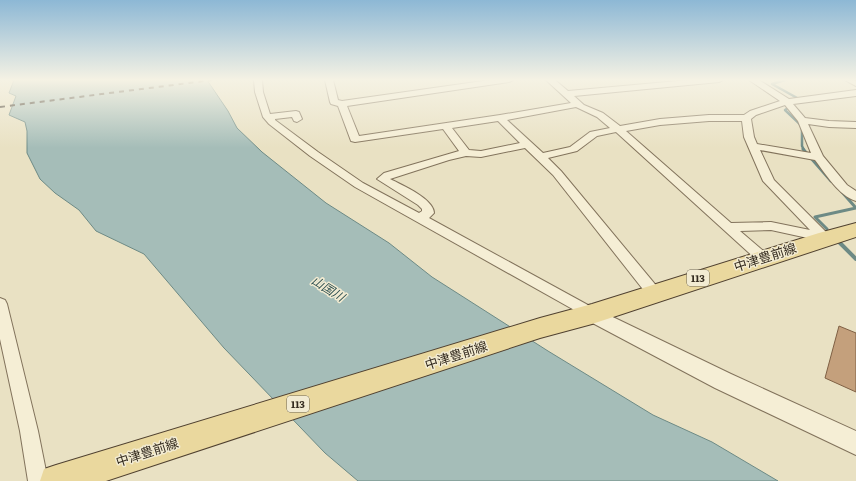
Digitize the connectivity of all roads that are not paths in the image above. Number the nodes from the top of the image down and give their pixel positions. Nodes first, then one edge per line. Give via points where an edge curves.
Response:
1 (263, 102) edge
2 (336, 102) edge
3 (351, 102) edge
4 (786, 102) edge
5 (787, 102) edge
6 (342, 104) junction
7 (578, 104) joint
8 (268, 117) junction
9 (500, 118) junction
10 (746, 118) junction
11 (297, 119) dead end
12 (802, 120) junction
13 (856, 125) edge
14 (446, 126) junction
15 (618, 129) junction
16 (527, 144) junction
17 (753, 146) junction
18 (466, 153) junction
19 (540, 156) junction
20 (818, 157) junction
21 (856, 197) edge
22 (419, 219) junction
23 (729, 227) junction
24 (856, 230) edge
25 (826, 238) junction
26 (763, 258) junction
27 (654, 293) junction
28 (0, 304) edge
29 (592, 314) junction
30 (856, 443) edge
31 (38, 481) edge
32 (56, 481) edge

1 - 8 street
2 - 6 street
3 - 6 street
4 - 10 street via 753,113
5 - 12 street
6 - 14 street via 354,140
7 - 9 street
7 - 15 street via 581,108 600,115
8 - 11 street via 296,114
8 - 22 street via 314,154 359,185
9 - 14 street
9 - 16 street
10 - 15 street via 660,122
10 - 17 street
12 - 13 street
12 - 20 street
14 - 18 street
15 - 19 street via 592,135 578,147
15 - 23 street
16 - 18 street via 481,154
16 - 19 street
17 - 20 street
17 - 25 street via 769,181
18 - 22 street via 388,175 383,179 428,208 428,213
19 - 27 street via 557,173
20 - 21 street via 843,187
22 - 29 street
23 - 25 street via 771,226
23 - 26 street
24 - 25 main road, 中津豊前線 / 113
25 - 26 main road, 中津豊前線 / 113
26 - 27 main road, 中津豊前線 / 113
27 - 29 main road, 中津豊前線 / 113
28 - 31 street
29 - 30 street via 724,381
29 - 32 main road, 中津豊前線 / 113 via 540,328

